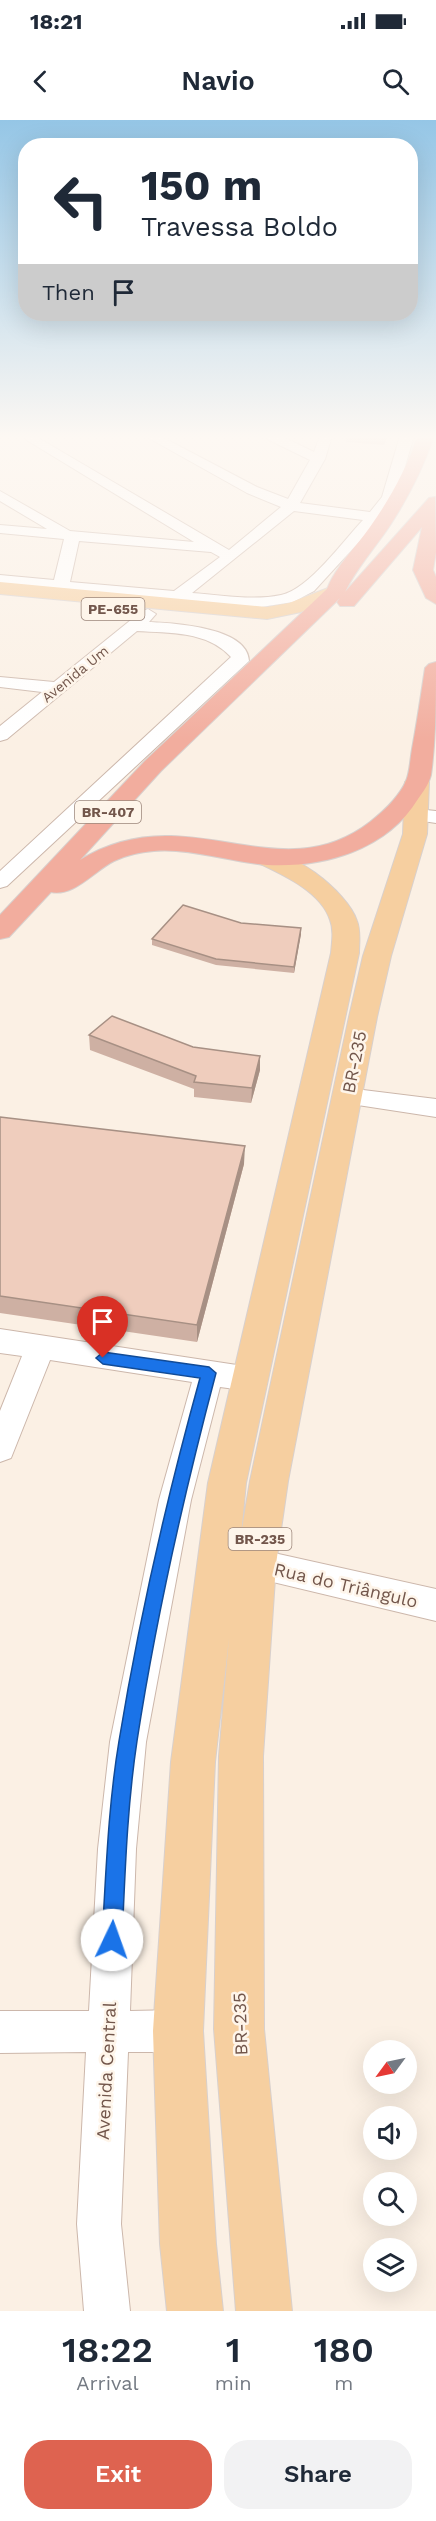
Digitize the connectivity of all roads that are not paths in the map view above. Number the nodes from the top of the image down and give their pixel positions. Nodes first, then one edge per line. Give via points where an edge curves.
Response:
1 (72, 538) edge
2 (88, 538) edge
3 (197, 538) edge
4 (252, 538) edge
5 (354, 538) edge
6 (369, 538) edge
7 (405, 538) edge
8 (429, 538) edge
9 (213, 548) junction
10 (230, 557) junction
11 (0, 580) edge
12 (61, 585) junction
13 (0, 588) edge
14 (336, 591) junction
15 (435, 596) edge
16 (0, 598) edge
17 (157, 610) junction
18 (264, 660) junction
19 (436, 668) edge
20 (0, 682) edge
21 (58, 688) junction
22 (214, 697) junction
23 (0, 735) edge
24 (423, 805) edge
25 (265, 856) junction
26 (0, 882) edge
27 (60, 886) junction
28 (4, 940) edge
29 (347, 1096) junction
30 (436, 1108) edge
31 (0, 1341) edge
32 (40, 1349) junction
33 (209, 1373) junction
34 (250, 1379) junction
35 (0, 1449) edge
36 (256, 1564) junction
37 (436, 1605) edge
38 (178, 2031) junction
39 (0, 2032) edge
40 (108, 2032) junction
41 (107, 2311) edge
42 (195, 2311) edge
43 (264, 2311) edge

1 - 12 street
2 - 9 street
3 - 9 street
4 - 10 street, Avenida Um
5 - 17 street via 315,581 286,599
6 - 14 highway, BR-407
7 - 27 highway via 356,593 231,711
8 - 15 highway via 423,570
9 - 10 street
10 - 17 street, Avenida Um
11 - 12 street
12 - 17 street
13 - 17 main road, PE-655
14 - 17 main road, PE-655 via 300,606 267,613
14 - 18 highway, BR-407
16 - 17 main road, PE-655
17 - 18 main road, PE-655 via 255,627 269,642
17 - 21 street, Avenida Um
17 - 22 street via 237,652 240,661
18 - 22 highway, BR-407
19 - 24 highway
20 - 21 street
21 - 23 street, Avenida Um
22 - 26 street
22 - 28 highway, BR-407 via 132,787
24 - 25 highway via 391,819 366,838 307,856
24 - 29 main road, BR-235 / BR-235 via 377,956
25 - 27 highway via 196,843 147,844 100,858
25 - 34 main road, BR-235 / BR-235 via 329,897 344,920 345,953
27 - 28 highway
29 - 30 street
29 - 36 main road, BR-235 / BR-235 via 269,1480
31 - 32 street
32 - 33 street
32 - 35 street
33 - 34 street
33 - 40 street, Avenida Central via 175,1500 128,1742 117,1849
34 - 38 main road, BR-235 / BR-235 via 227,1483 193,1762
36 - 37 street, Rua do Triângulo
36 - 43 main road, BR-235 / BR-235 via 241,1756 239,2029
38 - 40 street
38 - 42 main road, BR-235 / BR-235
39 - 40 street
40 - 41 street, Avenida Central via 99,2224

